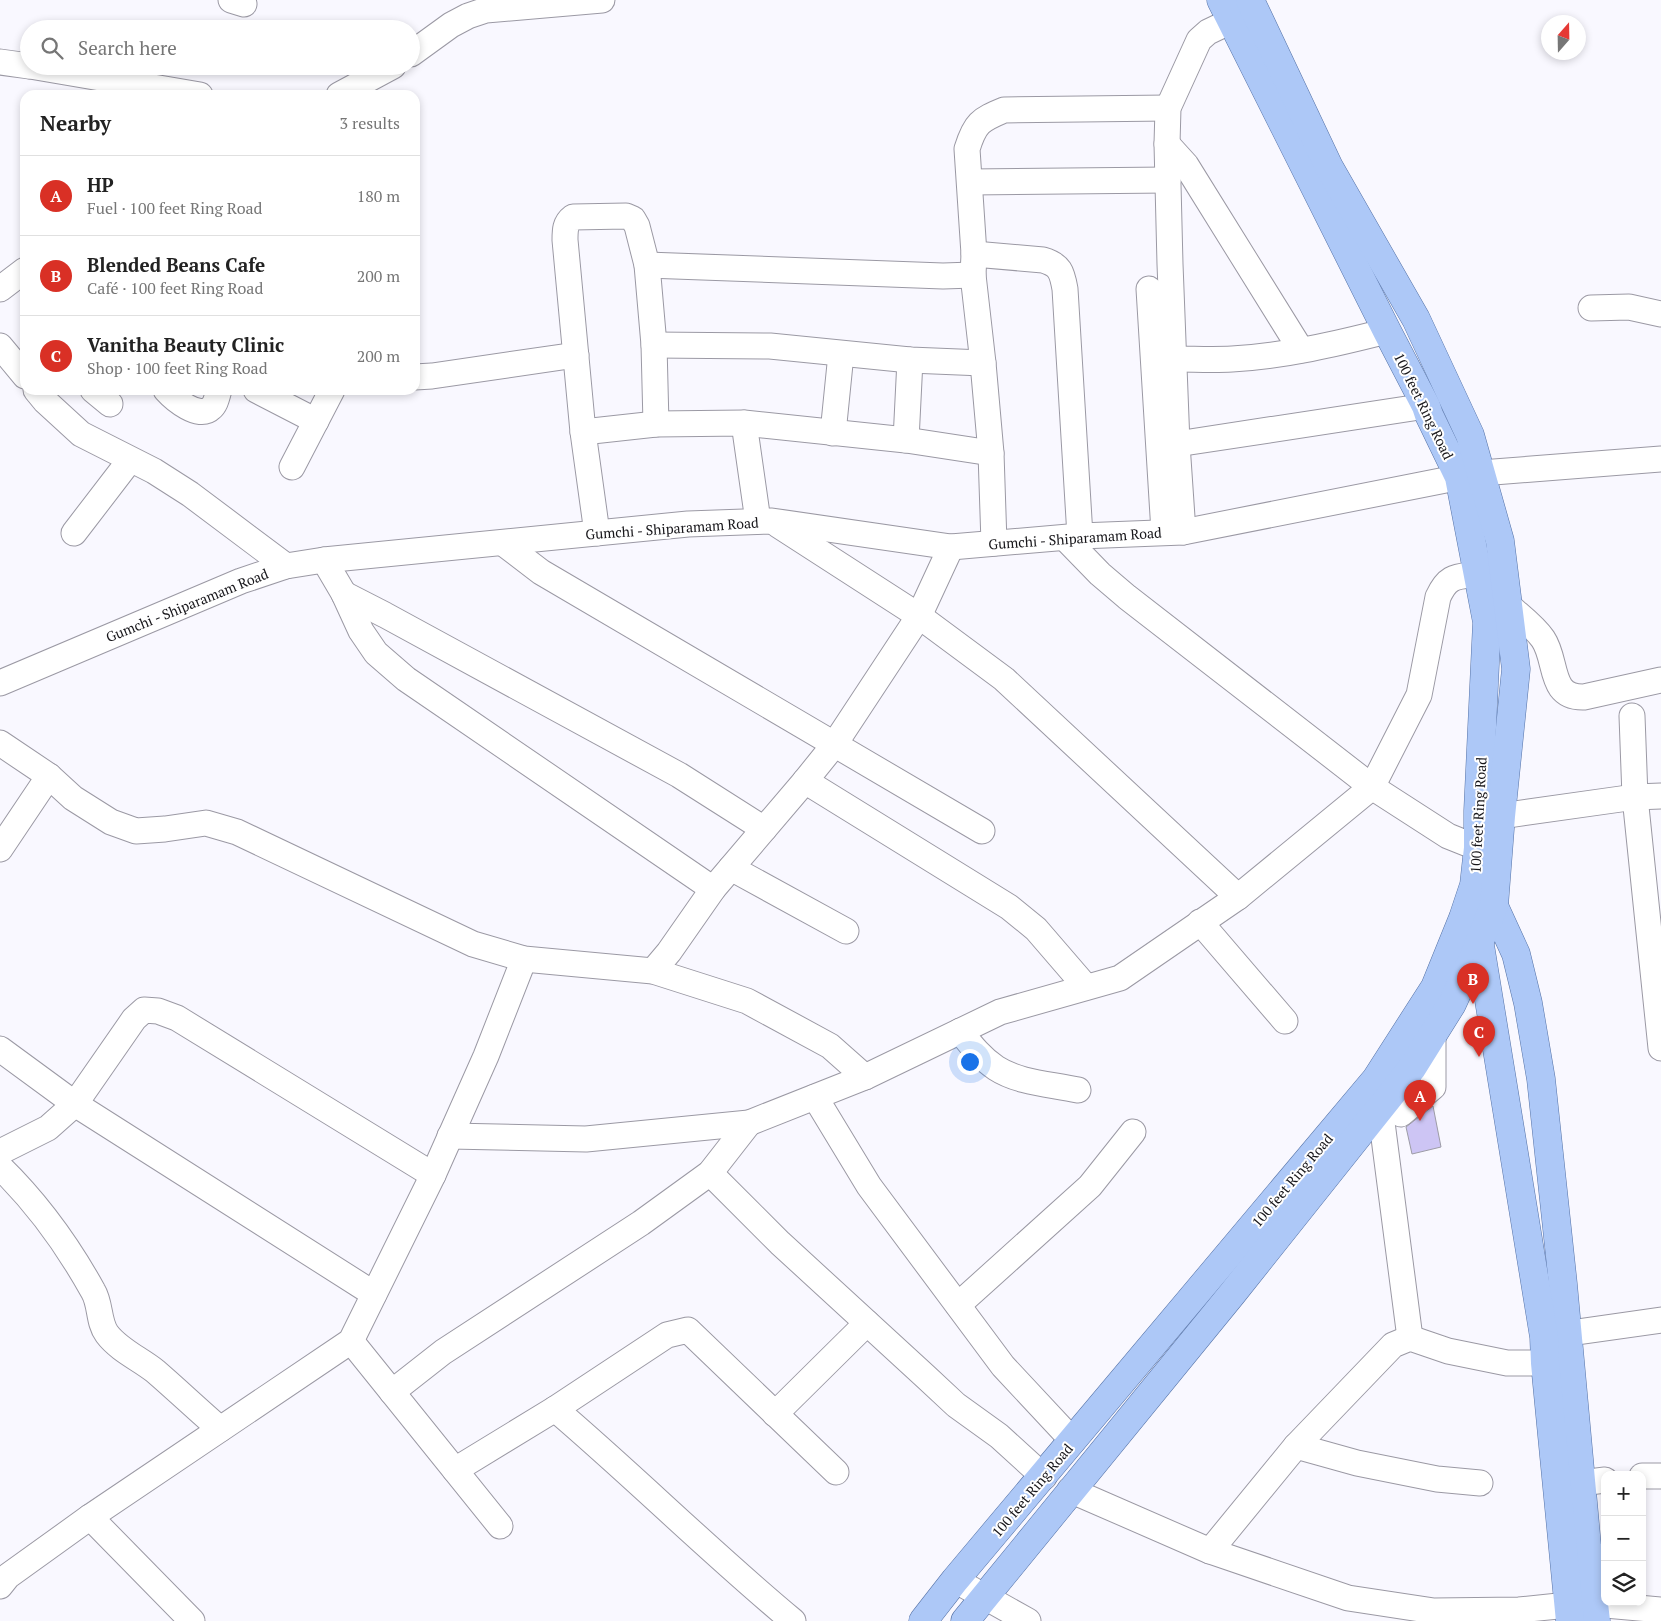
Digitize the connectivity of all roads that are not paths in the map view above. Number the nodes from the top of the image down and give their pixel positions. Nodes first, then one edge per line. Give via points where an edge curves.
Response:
1 (602, 0) edge
2 (1250, 0) edge
3 (1226, 10) edge
4 (420, 47) edge
5 (0, 62) edge
6 (20, 65) edge
7 (81, 75) edge
8 (376, 75) edge
9 (166, 90) edge
10 (348, 90) edge
11 (1168, 108) junction
12 (1167, 144) junction
13 (1168, 180) junction
14 (970, 182) junction
15 (646, 264) junction
16 (973, 265) junction
17 (20, 274) edge
18 (0, 289) edge
19 (1149, 289) dead end
20 (1591, 308) dead end
21 (1661, 314) edge
22 (1387, 331) junction
23 (654, 345) junction
24 (0, 346) edge
25 (1301, 350) junction
26 (842, 354) junction
27 (576, 355) junction
28 (1174, 359) junction
29 (910, 360) junction
30 (984, 363) junction
31 (20, 370) edge
32 (420, 376) edge
33 (40, 395) edge
34 (171, 395) edge
35 (217, 395) edge
36 (266, 395) edge
37 (329, 395) edge
38 (1426, 406) junction
39 (316, 421) junction
40 (744, 423) junction
41 (656, 424) junction
42 (583, 432) junction
43 (833, 433) junction
44 (906, 440) junction
45 (1178, 444) junction
46 (991, 453) junction
47 (1661, 459) edge
48 (130, 460) junction
49 (292, 467) dead end
50 (1470, 475) junction
51 (765, 521) junction
52 (1173, 532) junction
53 (74, 533) dead end
54 (596, 533) junction
55 (1072, 537) junction
56 (503, 543) junction
57 (994, 543) junction
58 (952, 547) junction
59 (324, 560) junction
60 (286, 566) junction
61 (1478, 574) junction
62 (344, 594) junction
63 (1508, 606) junction
64 (919, 616) junction
65 (1661, 680) edge
66 (0, 683) edge
67 (1632, 716) dead end
68 (0, 743) edge
69 (834, 745) junction
70 (50, 776) junction
71 (805, 781) junction
72 (1372, 786) junction
73 (1661, 796) edge
74 (1635, 797) junction
75 (1501, 816) junction
76 (764, 829) junction
77 (982, 830) dead end
78 (1478, 848) junction
79 (0, 849) edge
80 (732, 868) junction
81 (1474, 885) junction
82 (713, 889) junction
83 (1238, 897) junction
84 (1494, 906) junction
85 (1654, 910) edge
86 (1464, 918) junction
87 (1200, 922) junction
88 (846, 931) dead end
89 (1480, 940) junction
90 (524, 959) junction
91 (653, 971) junction
92 (1086, 987) junction
93 (1285, 1020) dead end
94 (960, 1031) junction
95 (1661, 1048) edge
96 (0, 1049) edge
97 (864, 1077) junction
98 (1078, 1090) dead end
99 (815, 1097) junction
100 (74, 1104) junction
101 (1381, 1105) junction
102 (749, 1123) junction
103 (1134, 1132) dead end
104 (450, 1136) junction
105 (0, 1152) edge
106 (0, 1167) edge
107 (710, 1173) junction
108 (433, 1175) junction
109 (374, 1294) junction
110 (958, 1305) junction
111 (1661, 1320) edge
112 (867, 1323) junction
113 (1410, 1338) junction
114 (351, 1342) junction
115 (1552, 1344) junction
116 (392, 1392) junction
117 (555, 1409) junction
118 (775, 1414) junction
119 (220, 1429) junction
120 (1073, 1441) junction
121 (1296, 1446) junction
122 (455, 1470) junction
123 (836, 1472) dead end
124 (1646, 1476) edge
125 (1661, 1476) edge
126 (1044, 1477) junction
127 (1593, 1482) edge
128 (1480, 1483) dead end
129 (1070, 1490) junction
130 (90, 1517) junction
131 (500, 1526) dead end
132 (1210, 1551) junction
133 (955, 1580) junction
134 (0, 1586) edge
135 (984, 1597) junction
136 (1661, 1610) edge
137 (1582, 1613) edge
138 (192, 1621) edge
139 (792, 1621) edge
140 (923, 1621) edge
141 (964, 1621) edge
142 (1028, 1621) edge

1 - 4 street via 486,10 450,25
2 - 50 main road, 100 feet Ring Road via 1328,167 1416,319 1470,435
3 - 11 street via 1200,40
3 - 22 main road, 100 feet Ring Road
5 - 6 street
7 - 9 street
8 - 10 street
11 - 12 street
11 - 14 street via 1004,110 977,125 971,136 967,149
12 - 13 street
12 - 25 street via 1186,165
13 - 14 street
13 - 28 street
14 - 16 street
15 - 16 street via 943,276
15 - 23 street
15 - 27 street via 633,219 626,216 580,216 568,221 565,240
16 - 30 street
16 - 55 street via 1043,260 1052,263 1063,277
17 - 18 street
19 - 52 street
20 - 21 street via 1629,307
22 - 25 street
22 - 38 main road, 100 feet Ring Road
23 - 26 street via 770,346
23 - 41 street
24 - 31 street
25 - 28 street via 1232,359
26 - 29 street
26 - 43 street
27 - 32 street
27 - 42 street
28 - 45 street
29 - 30 street
29 - 44 street
30 - 46 street
33 - 48 street via 81,434
34 - 35 street via 178,402 203,412 210,410
36 - 39 street
37 - 39 street
38 - 45 street
38 - 50 main road, 100 feet Ring Road
39 - 49 street
40 - 41 street
40 - 43 street
40 - 51 street
41 - 42 street
42 - 54 street
43 - 44 street
44 - 46 street
45 - 52 street
46 - 57 street
47 - 50 street, Gumchi - Shiparamam Road
48 - 53 street
48 - 60 street via 190,494
50 - 52 street, Gumchi - Shiparamam Road
50 - 61 main road, 100 feet Ring Road
50 - 63 main road, 100 feet Ring Road via 1500,541
51 - 54 street, Gumchi - Shiparamam Road
51 - 58 street, Gumchi - Shiparamam Road
51 - 64 street
52 - 55 street, Gumchi - Shiparamam Road
54 - 56 street, Gumchi - Shiparamam Road
55 - 57 street, Gumchi - Shiparamam Road
55 - 72 street via 1100,574 1127,597
56 - 59 street, Gumchi - Shiparamam Road
56 - 69 street via 541,572
57 - 58 street, Gumchi - Shiparamam Road
58 - 64 street
59 - 60 street, Gumchi - Shiparamam Road
59 - 62 street
60 - 66 street, Gumchi - Shiparamam Road via 241,581
61 - 72 street via 1453,578 1444,585 1438,597 1419,695
61 - 78 main road, 100 feet Ring Road via 1487,622
62 - 76 street via 679,775
62 - 82 street via 361,631 389,666
63 - 65 street via 1542,638 1560,688 1574,698
63 - 75 main road, 100 feet Ring Road via 1516,669
64 - 69 street
64 - 83 street via 1004,679
67 - 74 street
68 - 70 street
69 - 71 street
69 - 77 street
70 - 79 street
70 - 90 street via 73,798 111,822 136,831 206,823 236,832 473,944
71 - 76 street
71 - 92 street via 1009,907 1036,929
72 - 78 street via 1448,836
72 - 83 street
73 - 74 street
74 - 75 street
74 - 85 street
75 - 84 main road, 100 feet Ring Road
76 - 80 street
78 - 81 main road, 100 feet Ring Road
80 - 82 street
80 - 88 street
81 - 84 main road
81 - 86 main road, 100 feet Ring Road
82 - 91 street
83 - 87 street
84 - 89 main road, 100 feet Ring Road
84 - 115 main road via 1516,954 1541,1079
85 - 95 street
86 - 89 main road
86 - 120 main road, 100 feet Ring Road via 1435,987 1376,1080
87 - 92 street via 1120,978
87 - 93 street
89 - 101 main road, 100 feet Ring Road via 1452,1004 1412,1068
89 - 115 main road
90 - 91 street
90 - 104 street
91 - 97 street via 747,1001 830,1046
92 - 94 street via 1000,1012
94 - 97 street
94 - 98 street via 996,1068 1019,1078
96 - 100 street
97 - 99 street
99 - 102 street
99 - 110 street via 869,1186
100 - 105 street via 48,1128
100 - 108 street via 134,1019 144,1010 158,1011 177,1018
100 - 109 street
101 - 113 street
101 - 129 main road, 100 feet Ring Road via 1232,1294
102 - 104 street via 586,1138
102 - 107 street
103 - 110 street via 1090,1186
104 - 108 street
106 - 119 street via 23,1189 70,1253 95,1294 108,1335 155,1371
107 - 112 street
107 - 116 street via 641,1223 443,1352
108 - 109 street
109 - 114 street
110 - 120 street via 1002,1366
111 - 115 street
112 - 118 street
112 - 126 street via 956,1405 999,1436
113 - 115 street via 1448,1351 1508,1363
113 - 121 street via 1393,1345
114 - 116 street
114 - 119 street
115 - 127 main road
115 - 137 main road
116 - 122 street
117 - 118 street via 668,1335 688,1330
117 - 122 street
117 - 139 street
118 - 123 street
119 - 130 street
120 - 126 main road, 100 feet Ring Road
121 - 128 street via 1419,1476
121 - 132 street
122 - 131 street
124 - 125 street
126 - 133 main road, 100 feet Ring Road
127 - 137 main road
129 - 132 street
129 - 135 main road, 100 feet Ring Road
130 - 134 street via 8,1576
130 - 138 street
132 - 137 street via 1348,1598 1434,1611
133 - 135 street
133 - 140 main road, 100 feet Ring Road
135 - 141 main road, 100 feet Ring Road
135 - 142 street
136 - 137 street

